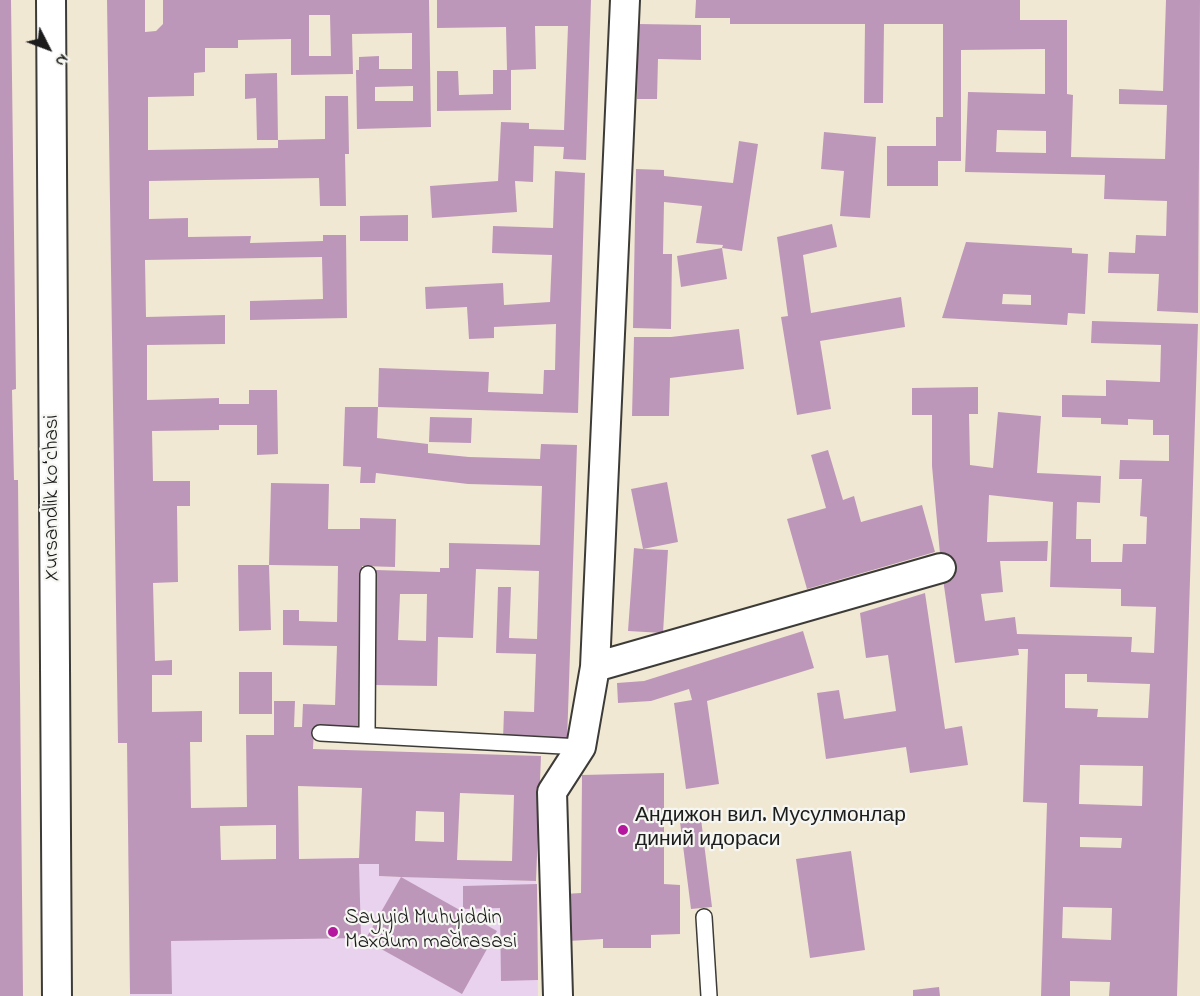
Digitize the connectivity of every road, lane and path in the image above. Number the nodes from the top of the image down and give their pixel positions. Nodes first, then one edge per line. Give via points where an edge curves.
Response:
1 (51, 0) edge
2 (625, 0) edge
3 (941, 568) dead end
4 (368, 574) dead end
5 (595, 668) junction
6 (320, 733) dead end
7 (367, 735) junction
8 (581, 747) junction
9 (704, 917) dead end
10 (57, 996) edge
11 (558, 996) edge
12 (709, 996) edge

1 - 10 street, Xursandlik koʻchasi
2 - 5 street
3 - 5 street
4 - 7 lane
5 - 8 street
6 - 7 lane
7 - 8 lane
8 - 11 street via 552,792
9 - 12 lane

